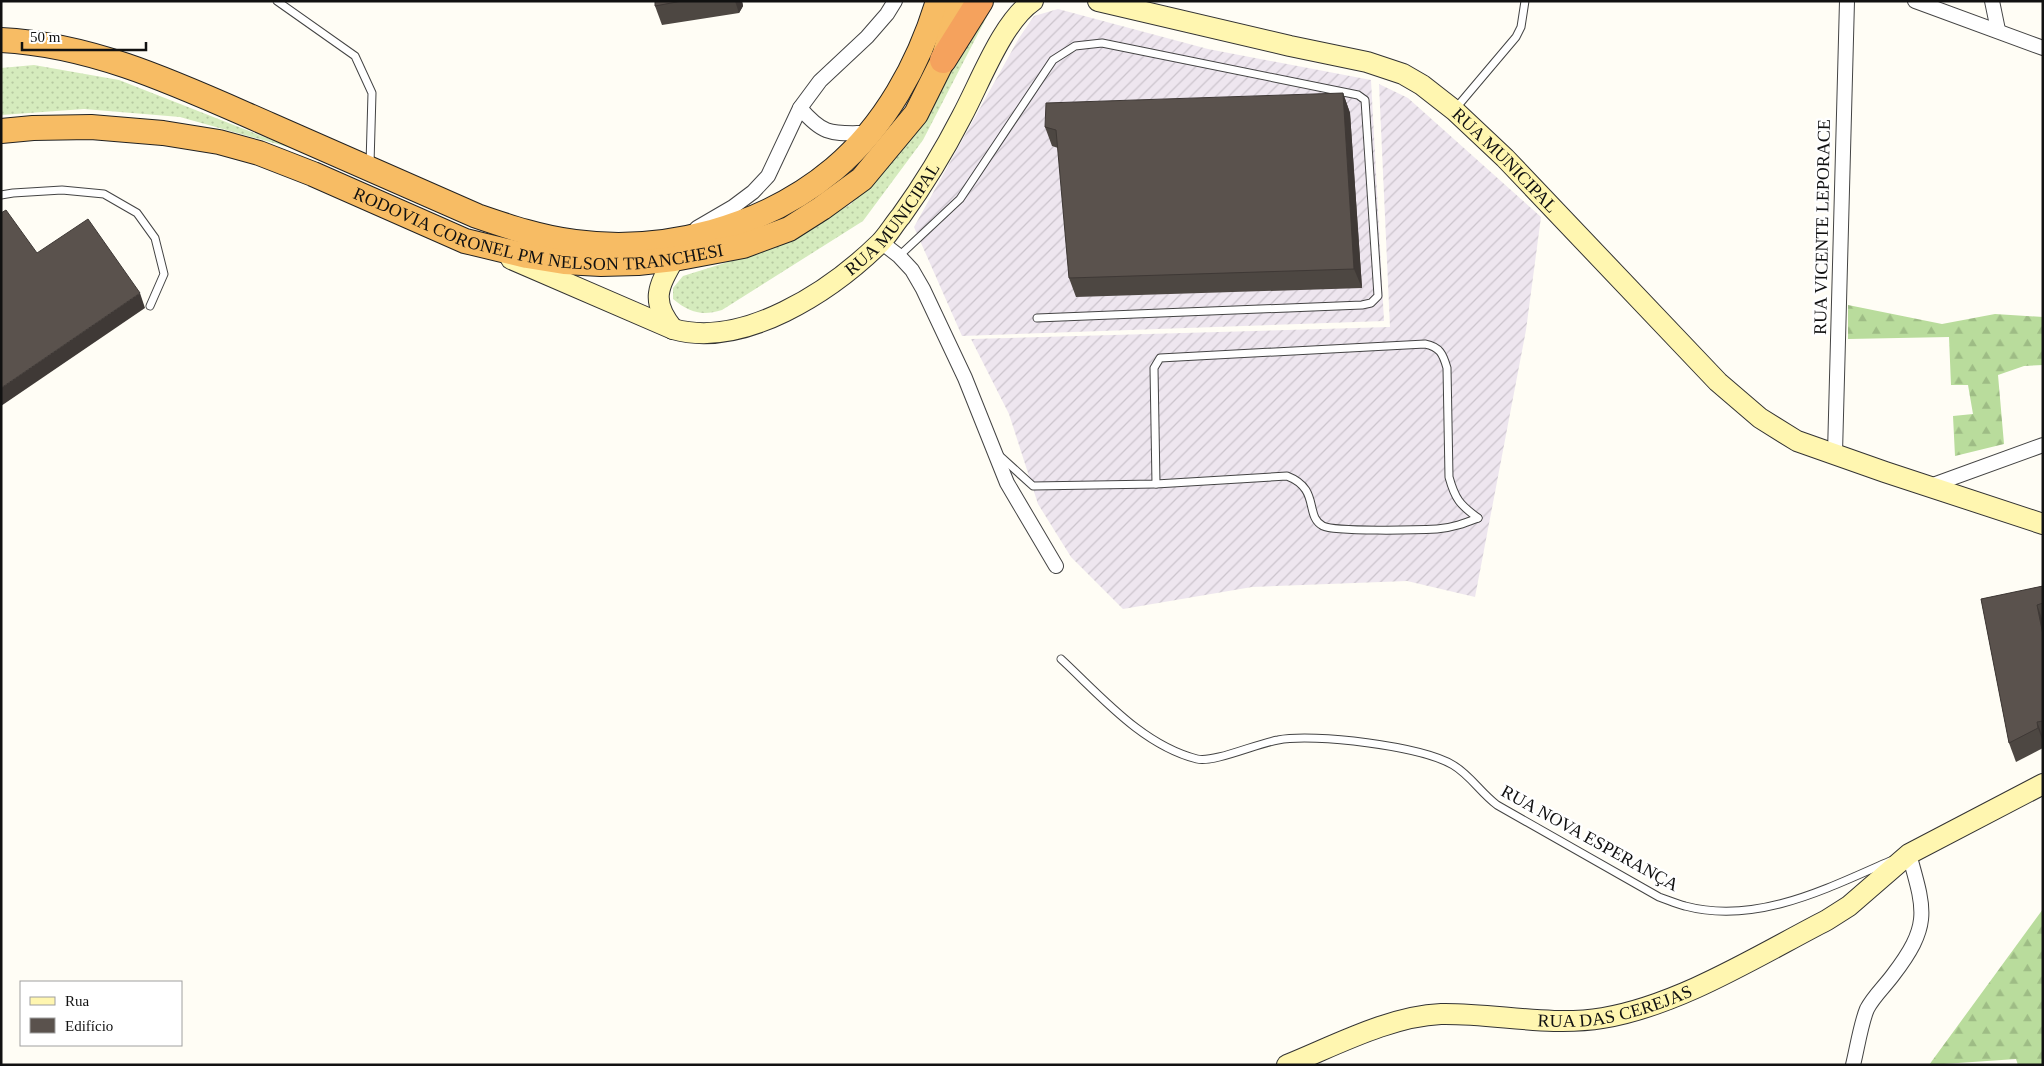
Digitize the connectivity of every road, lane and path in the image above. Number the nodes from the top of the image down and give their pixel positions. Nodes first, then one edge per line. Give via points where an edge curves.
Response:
1 (277, 1) edge
2 (895, 1) edge
3 (938, 1) edge
4 (960, 1) edge
5 (980, 1) edge
6 (1033, 1) edge
7 (1098, 1) edge
8 (1525, 1) edge
9 (1847, 1) edge
10 (1915, 1) edge
11 (1992, 1) edge
12 (1998, 30) junction
13 (1, 40) edge
14 (2043, 48) edge
15 (70, 49) junction
16 (1, 56) edge
17 (942, 60) junction
18 (800, 108) junction
19 (1454, 110) junction
20 (2, 131) edge
21 (869, 133) junction
22 (369, 169) junction
23 (1, 195) edge
24 (465, 241) junction
25 (881, 242) junction
26 (675, 250) junction
27 (899, 256) junction
28 (150, 306) dead end
29 (1037, 318) dead end
30 (672, 329) junction
31 (2043, 445) edge
32 (995, 452) junction
33 (1835, 453) junction
34 (1156, 484) junction
35 (1930, 486) junction
36 (2043, 524) edge
37 (1056, 566) dead end
38 (1061, 659) dead end
39 (2043, 784) edge
40 (1909, 854) junction
41 (1287, 1065) edge
42 (1853, 1065) edge

1 - 22 lane via 355,56 372,93
2 - 18 street via 888,14 820,81
3 - 21 highway, RODOVIA CORONEL PM NELSON TRANCHESI via 919,55
4 - 17 highway, RODOVIA CORONEL PM NELSON TRANCHESI
5 - 17 highway
6 - 25 main road, RUA MUNICIPAL via 1019,14 996,49 929,176
7 - 19 main road, RUA MUNICIPAL via 1394,69 1422,85
8 - 19 lane via 1516,37
9 - 33 street, RUA VICENTE LEPORACE
10 - 12 street
11 - 12 street
12 - 14 street
13 - 15 highway, RODOVIA CORONEL PM NELSON TRANCHESI
15 - 16 highway
15 - 22 highway, RODOVIA CORONEL PM NELSON TRANCHESI via 161,77
17 - 26 highway, RODOVIA CORONEL PM NELSON TRANCHESI via 916,114 862,179 822,208 789,229 743,246
18 - 21 street via 823,131
18 - 26 street via 768,176 753,192
19 - 33 main road, RUA MUNICIPAL via 1506,158 1718,382 1760,418 1797,441
20 - 24 highway, RODOVIA CORONEL PM NELSON TRANCHESI via 91,128 163,132 218,142 259,153 313,174
21 - 26 highway, RODOVIA CORONEL PM NELSON TRANCHESI via 834,169 795,196
22 - 26 highway, RODOVIA CORONEL PM NELSON TRANCHESI via 477,216 530,234 576,242
23 - 28 lane via 62,190 104,194 136,213 155,238 164,274
24 - 26 highway, RODOVIA CORONEL PM NELSON TRANCHESI via 527,256 601,264 638,263
24 - 30 main road, RUA MUNICIPAL
25 - 27 street
25 - 30 main road, RUA MUNICIPAL via 836,280 787,311 712,333 689,334
26 - 30 main road via 660,284 658,302 662,317
27 - 29 lane via 960,199 1054,60 1075,46 1102,43 1358,95 1365,100 1378,296 1371,303 1362,306
27 - 32 street via 923,289
31 - 35 street
32 - 34 lane via 1033,486
32 - 37 street via 1008,483
33 - 35 main road, RUA MUNICIPAL
34 - 34 lane via 1287,476 1299,481 1310,495 1314,516 1322,526 1345,529 1438,529 1459,526 1478,518 1453,494 1449,477 1447,368 1441,352 1425,344 1160,358 1154,368
35 - 36 main road, RUA MUNICIPAL
38 - 40 lane, RUA NOVA ESPERANÇA via 1147,737 1197,759 1290,738 1351,741 1440,758 1471,779 1497,805 1659,897 1685,907 1733,911 1770,907 1816,893
39 - 40 main road, RUA DAS CEREJAS
40 - 41 main road, RUA DAS CEREJAS via 1849,906 1827,920 1673,998 1603,1018 1569,1021 1440,1014 1371,1031
40 - 42 street via 1921,898 1923,916 1918,935 1867,1009

